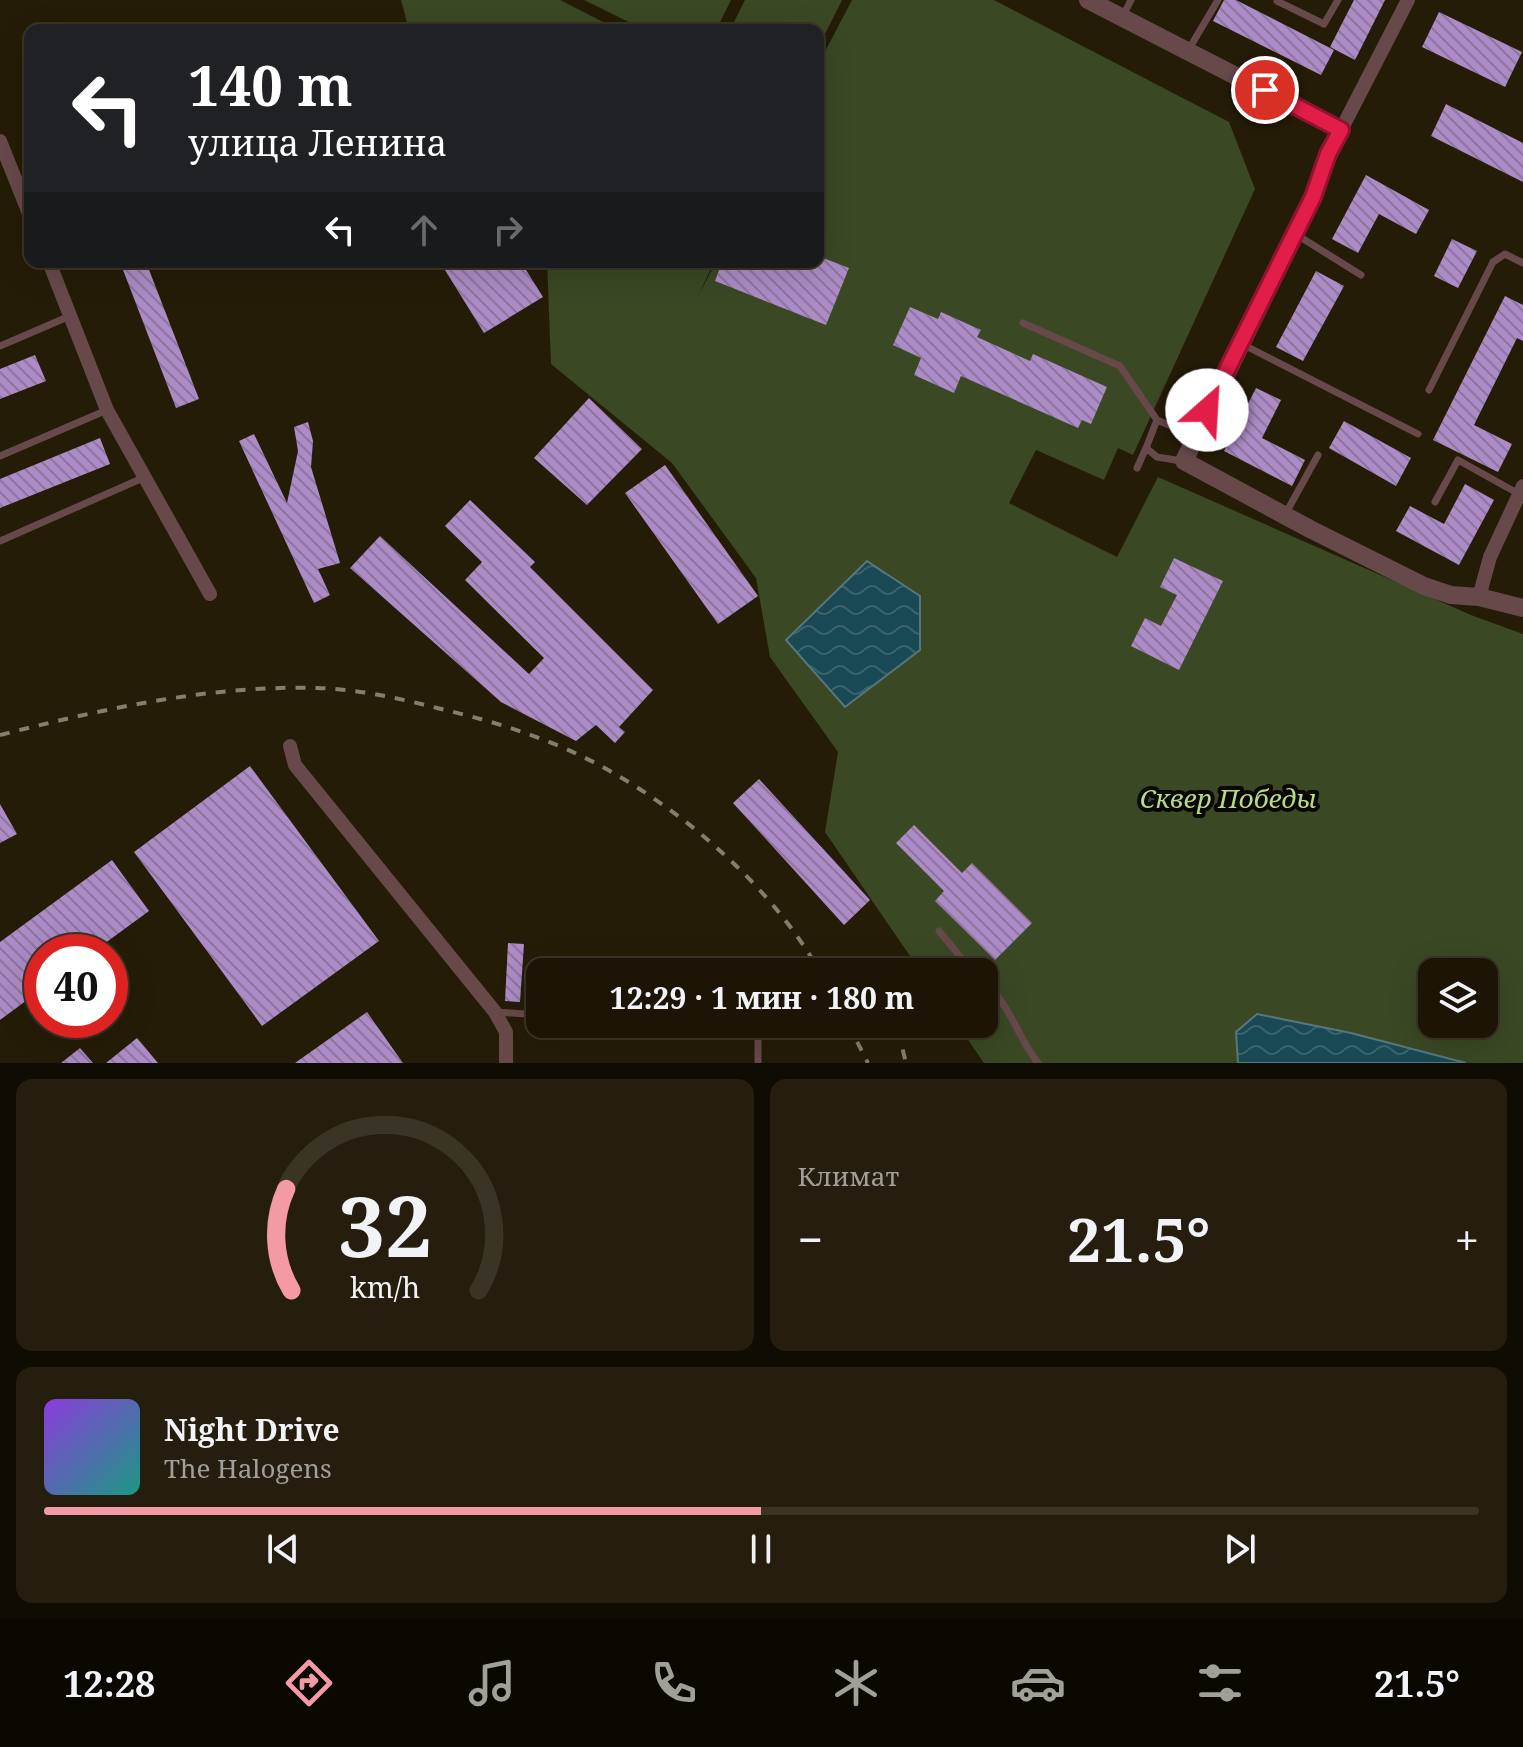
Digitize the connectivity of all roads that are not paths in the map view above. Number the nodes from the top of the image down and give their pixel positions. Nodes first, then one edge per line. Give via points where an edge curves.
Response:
1 (1088, 0) edge
2 (1131, 0) edge
3 (1218, 0) edge
4 (1338, 0) edge
5 (1408, 0) edge
6 (1277, 1) edge
7 (1123, 18) junction
8 (1188, 51) junction
9 (1341, 130) junction
10 (0, 141) edge
11 (24, 201) edge
12 (1295, 234) junction
13 (1523, 263) edge
14 (51, 268) edge
15 (1361, 275) dead end
16 (70, 316) junction
17 (1023, 323) dead end
18 (1240, 343) junction
19 (0, 346) edge
20 (1429, 390) dead end
21 (107, 410) junction
22 (1157, 420) junction
23 (1418, 434) dead end
24 (1191, 443) junction
25 (1146, 448) junction
26 (1318, 455) dead end
27 (0, 456) edge
28 (1184, 461) junction
29 (1137, 468) dead end
30 (145, 477) junction
31 (1521, 490) edge
32 (1435, 502) dead end
33 (1285, 515) junction
34 (0, 541) edge
35 (210, 594) dead end
36 (1479, 597) junction
37 (1523, 608) edge
38 (290, 746) dead end
39 (939, 931) dead end
40 (961, 958) edge
41 (998, 994) edge
42 (495, 1012) junction
43 (526, 1014) edge
44 (758, 1038) edge
45 (506, 1063) edge
46 (758, 1063) edge
47 (1038, 1063) edge

1 - 7 street
2 - 7 lane
3 - 8 lane
4 - 6 lane via 1324,24
5 - 9 street
7 - 8 street
8 - 9 street
9 - 12 street
10 - 11 street
12 - 15 lane
12 - 18 street
13 - 20 lane via 1505,254 1493,262
14 - 16 street
16 - 19 lane
16 - 21 street
17 - 22 lane via 1120,366
18 - 23 lane
18 - 24 street
21 - 27 lane
21 - 30 street
22 - 24 lane via 1176,428
22 - 25 lane
24 - 28 street
25 - 28 lane via 1157,457
25 - 29 lane
26 - 33 lane
28 - 33 street
30 - 34 lane
30 - 35 street
31 - 32 lane via 1458,460
31 - 36 street via 1490,557
33 - 36 street via 1424,586
36 - 37 street
38 - 42 street via 295,765
39 - 40 lane
41 - 47 lane
42 - 43 lane
42 - 45 street via 506,1032
44 - 46 lane

